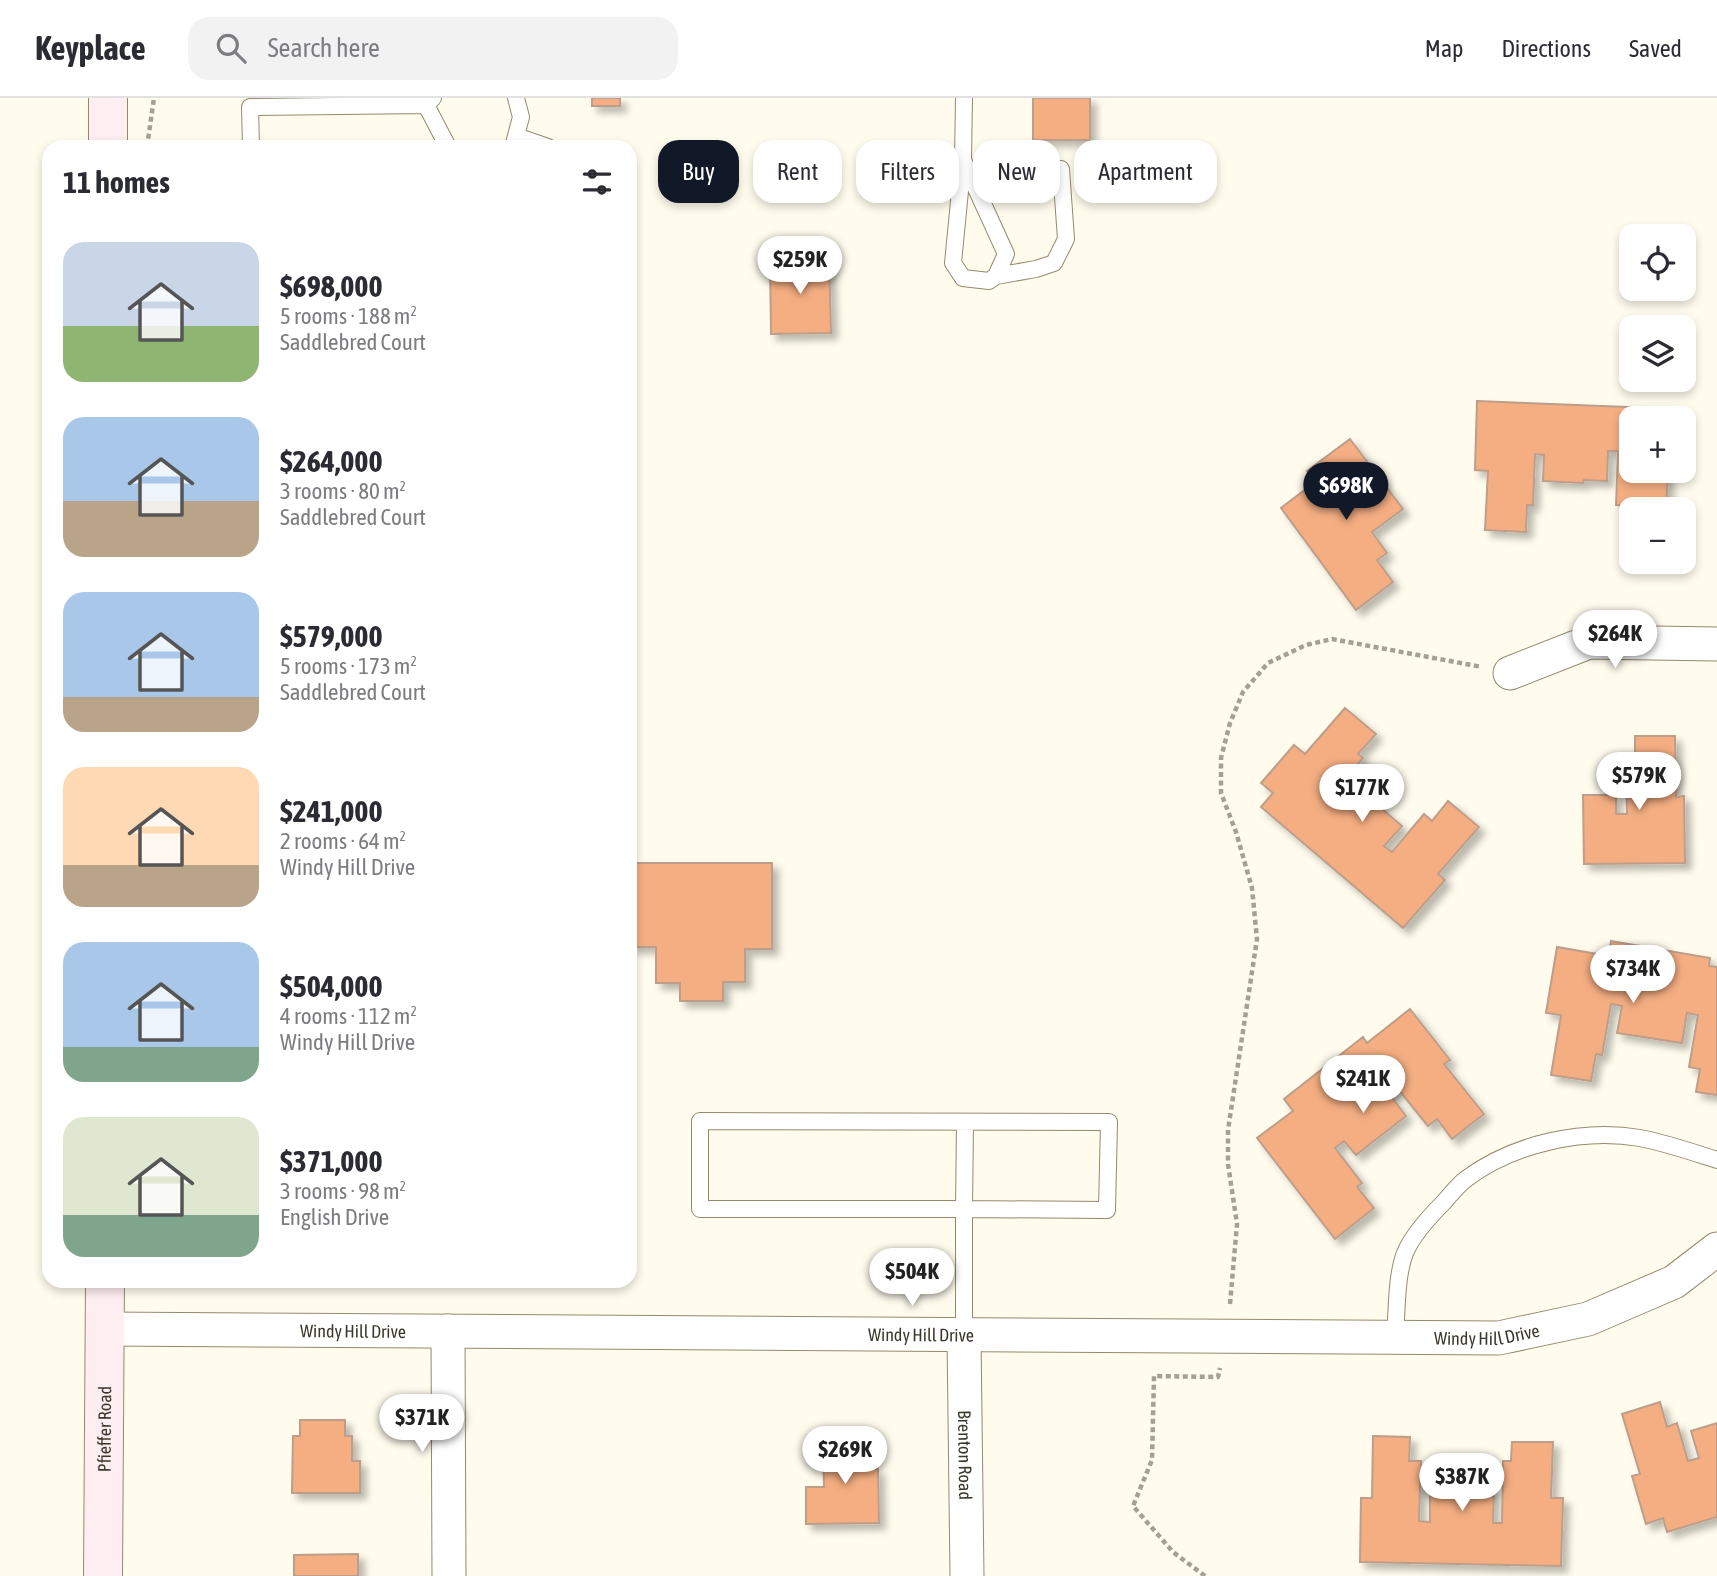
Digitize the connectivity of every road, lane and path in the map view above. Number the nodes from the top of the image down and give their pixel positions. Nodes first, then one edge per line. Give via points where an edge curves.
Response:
1 (108, 98) edge
2 (154, 98) edge
3 (516, 98) edge
4 (964, 98) edge
5 (430, 102) edge
6 (108, 140) edge
7 (148, 140) edge
8 (251, 140) edge
9 (445, 140) edge
10 (515, 140) edge
11 (962, 160) junction
12 (1061, 169) dead end
13 (996, 276) junction
14 (1717, 644) edge
15 (1510, 673) joint
16 (965, 1122) junction
17 (1717, 1160) edge
18 (964, 1209) junction
19 (1717, 1249) edge
20 (105, 1288) edge
21 (105, 1329) junction
22 (448, 1331) junction
23 (964, 1336) junction
24 (1227, 1337) junction
25 (1395, 1338) junction
26 (103, 1576) edge
27 (449, 1576) edge
28 (967, 1576) edge
29 (1205, 1576) edge

1 - 6 street
2 - 7 path
3 - 10 lane via 521,117
4 - 11 lane
5 - 8 lane via 250,107
5 - 9 lane
11 - 13 lane via 1006,254
11 - 13 lane via 953,263 963,278 989,281
12 - 13 lane via 1066,239 1054,263
14 - 15 street via 1589,642
15 - 24 path via 1332,639 1268,663 1238,702 1221,758 1221,793 1252,888 1257,939 1228,1130 1237,1224
16 - 18 lane
16 - 18 lane via 1109,1122 1107,1210
16 - 18 lane via 700,1121 700,1209
17 - 25 lane via 1638,1138 1596,1136 1515,1151 1465,1179 1429,1217 1405,1252
18 - 23 lane
19 - 25 street, Windy Hill Drive via 1674,1282 1587,1319 1499,1338
20 - 21 street, Pfieffer Road
21 - 22 street, Windy Hill Drive
21 - 26 street, Pfieffer Road
22 - 23 street, Windy Hill Drive
22 - 27 street
23 - 24 street, Windy Hill Drive
23 - 28 street, Brenton Road
24 - 25 street, Windy Hill Drive
24 - 29 path via 1219,1377 1154,1376 1152,1460 1133,1506 1173,1552

